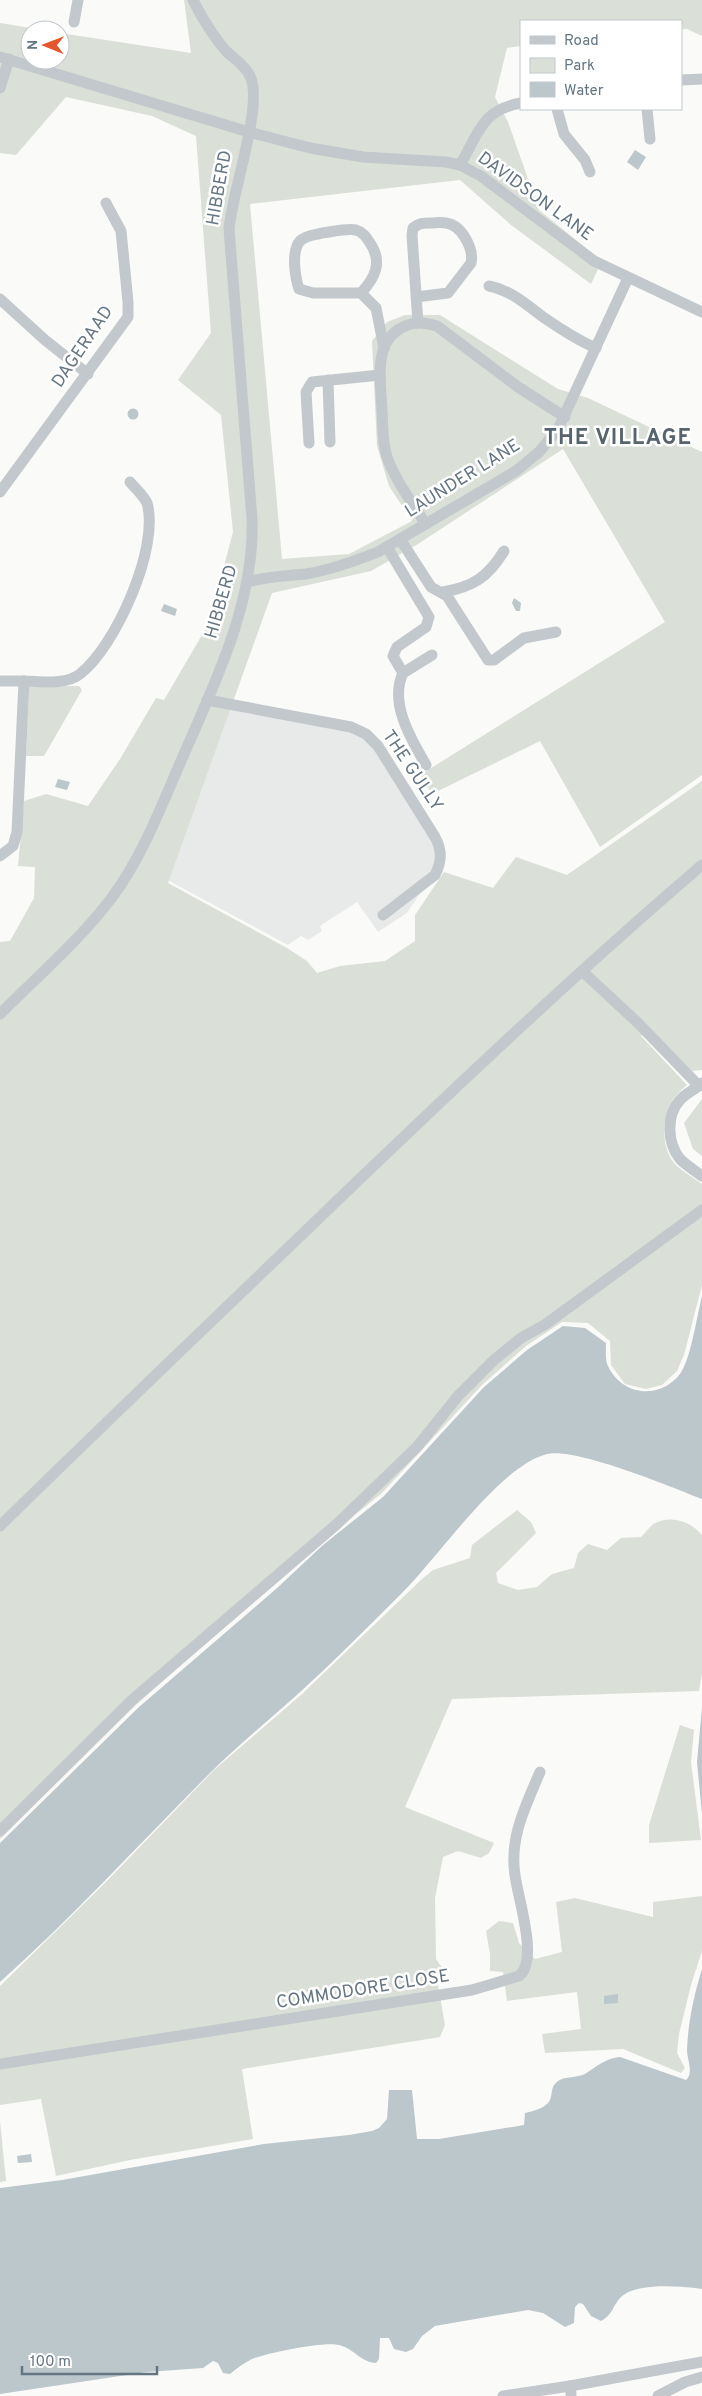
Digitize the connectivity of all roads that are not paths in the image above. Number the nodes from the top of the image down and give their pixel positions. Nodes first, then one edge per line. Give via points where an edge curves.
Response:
1 (78, 0) edge
2 (193, 0) edge
3 (74, 22) dead end
4 (4, 58) edge
5 (702, 79) edge
6 (682, 80) edge
7 (0, 88) edge
8 (520, 103) edge
9 (557, 110) edge
10 (647, 110) edge
11 (249, 132) junction
12 (650, 139) dead end
13 (460, 165) junction
14 (590, 172) dead end
15 (106, 203) dead end
16 (628, 278) junction
17 (490, 286) dead end
18 (361, 293) junction
19 (416, 297) junction
20 (0, 299) edge
21 (702, 312) edge
22 (418, 323) junction
23 (384, 348) junction
24 (596, 348) junction
25 (88, 374) junction
26 (380, 375) junction
27 (328, 380) junction
28 (565, 417) junction
29 (330, 442) dead end
30 (309, 443) dead end
31 (130, 482) dead end
32 (0, 492) edge
33 (425, 524) junction
34 (400, 539) junction
35 (387, 547) junction
36 (504, 551) dead end
37 (248, 582) junction
38 (443, 592) junction
39 (556, 632) dead end
40 (432, 655) dead end
41 (403, 673) junction
42 (0, 681) edge
43 (24, 681) junction
44 (208, 700) junction
45 (426, 765) dead end
46 (0, 856) edge
47 (702, 866) edge
48 (383, 915) dead end
49 (582, 971) junction
50 (0, 1014) edge
51 (701, 1084) edge
52 (702, 1176) edge
53 (702, 1210) edge
54 (0, 1526) edge
55 (540, 1772) dead end
56 (0, 1831) edge
57 (0, 2064) edge
58 (702, 2362) edge
59 (702, 2378) edge
60 (503, 2396) edge
61 (658, 2396) edge
62 (672, 2396) edge

1 - 3 street
2 - 11 street, HIBBERD via 209,29 251,77 255,94
4 - 7 street
4 - 11 street, DAVIDSON LANE
5 - 6 street
8 - 13 street via 504,106 488,116
9 - 14 street via 564,134 585,160
10 - 12 street
11 - 13 street, DAVIDSON LANE via 343,154 435,160
11 - 37 street, HIBBERD via 229,229 252,519 252,561
13 - 16 street, DAVIDSON LANE via 480,176 583,254
15 - 25 street, DAGERAAD via 121,231 129,313 122,328
16 - 21 street, DAVIDSON LANE
16 - 24 street, LAUNDER LANE
17 - 24 street via 521,300
18 - 18 street via 313,293 300,289 295,260 295,250 300,241 309,236 354,230 365,236 378,260 372,278
18 - 23 street via 376,308
19 - 19 street via 413,228 420,223 447,222 464,236 471,263 448,293
19 - 22 street
20 - 25 street
22 - 23 street via 393,333
22 - 28 street via 427,323 445,331 518,387
23 - 26 street
24 - 28 street, LAUNDER LANE
25 - 32 street, DAGERAAD
26 - 27 street
26 - 33 street via 386,455
27 - 29 street
27 - 30 street via 312,382 306,392
28 - 33 street, LAUNDER LANE via 549,442 527,462
31 - 43 street via 145,499 148,522 140,573 128,607 91,664 79,675 53,682
33 - 34 street, LAUNDER LANE
34 - 35 street, LAUNDER LANE
34 - 38 street via 431,587
35 - 37 street, LAUNDER LANE via 308,574 265,577
35 - 41 street via 428,617 426,628 394,651 393,656
36 - 38 street via 471,586
37 - 44 street, HIBBERD
38 - 39 street via 488,660 494,660 524,638
40 - 41 street
41 - 45 street via 398,684 404,724
42 - 43 street
43 - 46 street via 17,832 13,846
44 - 48 street, THE GULLY via 351,727 366,734 378,746 441,852 439,867 429,880
44 - 50 street, HIBBERD via 134,862 102,909
47 - 49 street
49 - 51 street
49 - 54 street via 266,1267
51 - 52 street via 680,1100 670,1131 681,1160
53 - 56 street via 494,1360 458,1396 417,1446 337,1524 132,1700
55 - 57 street, COMMODORE CLOSE via 522,1816 513,1851 527,1942 527,1964 519,1976 472,1990
58 - 60 street via 571,2390
59 - 61 street via 685,2382
59 - 62 street

